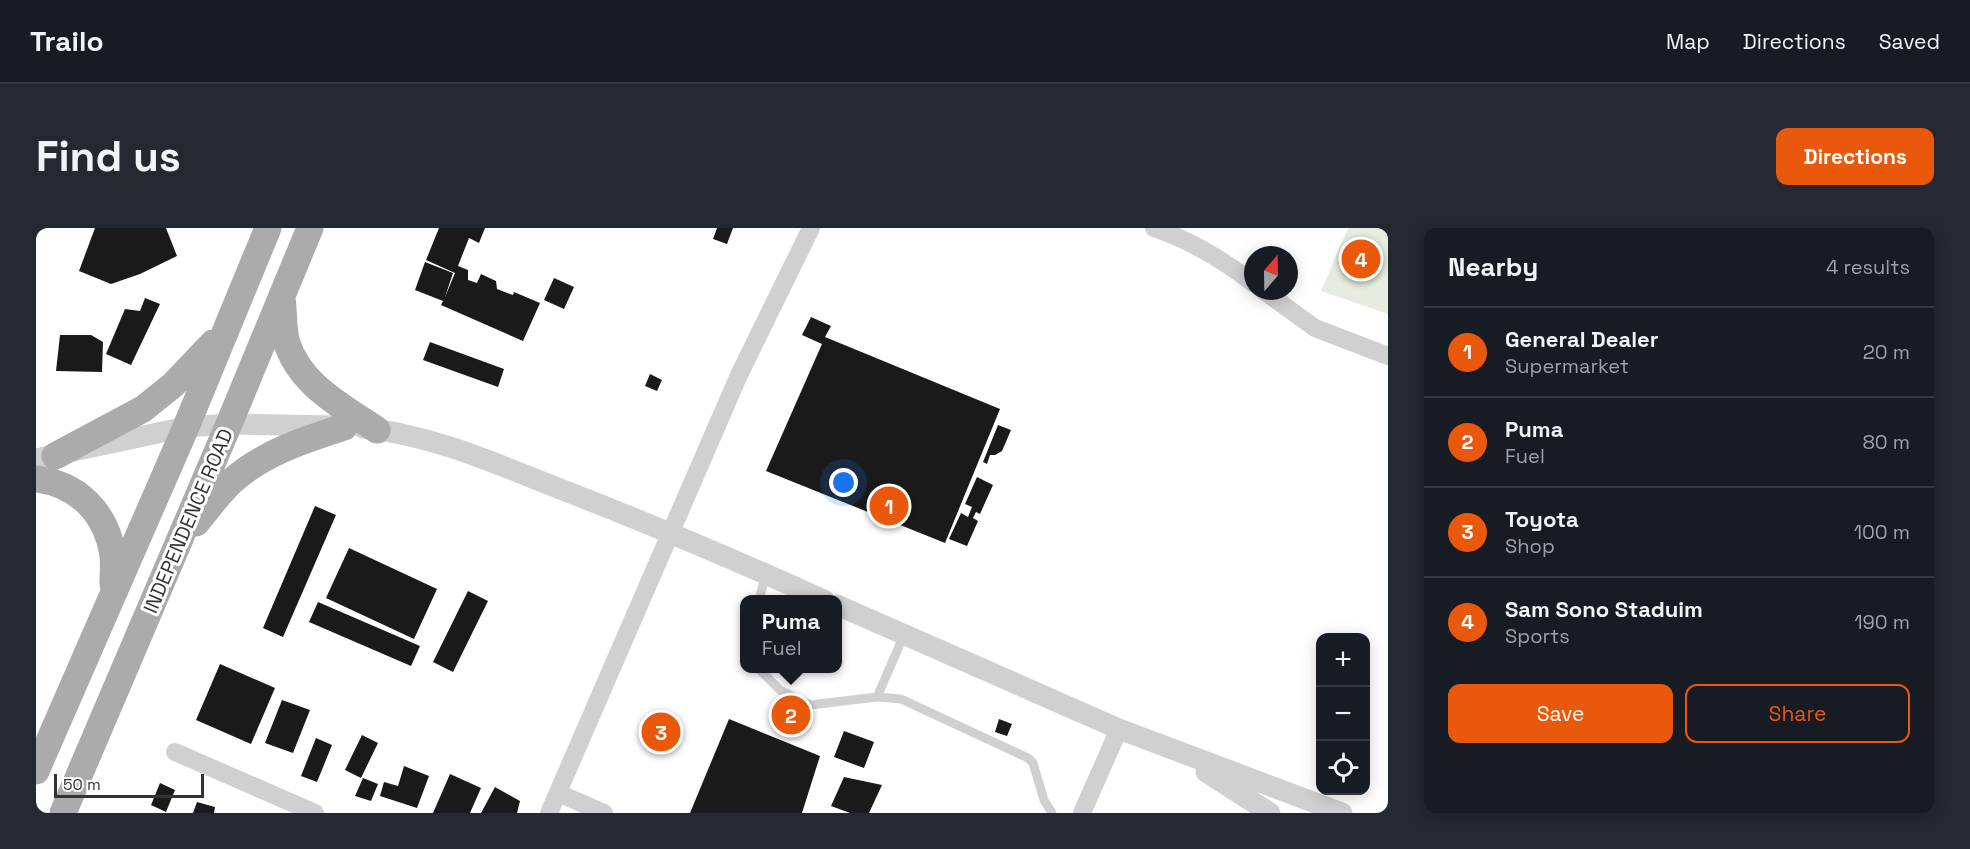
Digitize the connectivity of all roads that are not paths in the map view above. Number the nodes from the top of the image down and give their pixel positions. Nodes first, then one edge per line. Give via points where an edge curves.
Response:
1 (268, 228) edge
2 (310, 228) edge
3 (811, 228) edge
4 (1154, 228) edge
5 (1244, 276) edge
6 (282, 294) junction
7 (1277, 300) edge
8 (224, 331) junction
9 (1388, 356) edge
10 (229, 424) junction
11 (186, 427) junction
12 (344, 427) junction
13 (377, 430) junction
14 (45, 457) edge
15 (36, 479) edge
16 (670, 532) junction
17 (179, 543) junction
18 (766, 574) junction
19 (113, 591) junction
20 (760, 595) edge
21 (813, 595) edge
22 (842, 607) edge
23 (904, 635) junction
24 (763, 673) edge
25 (877, 698) junction
26 (1119, 729) junction
27 (1173, 751) junction
28 (175, 752) dead end
29 (36, 771) edge
30 (558, 793) junction
31 (63, 813) edge
32 (315, 813) edge
33 (549, 813) edge
34 (604, 813) edge
35 (1052, 813) edge
36 (1082, 813) edge
37 (1270, 813) edge
38 (1342, 813) edge

1 - 8 main road, INDEPENDENCE ROAD
2 - 6 main road, INDEPENDENCE ROAD
3 - 16 street via 739,375
4 - 5 street via 1224,261
6 - 10 main road, INDEPENDENCE ROAD
6 - 13 main road via 286,340 300,371 320,392
7 - 9 street via 1316,328
8 - 11 main road, INDEPENDENCE ROAD
8 - 14 main road via 173,385 143,409
10 - 11 street
10 - 12 street
10 - 17 main road, INDEPENDENCE ROAD
11 - 14 street
11 - 19 main road, INDEPENDENCE ROAD
12 - 13 street
12 - 17 main road via 289,445 259,460 231,482
13 - 16 street via 485,459
15 - 19 main road via 49,480 76,492 95,509 113,556
16 - 18 street
16 - 30 street
17 - 31 main road, INDEPENDENCE ROAD
18 - 20 lane
18 - 21 street
19 - 29 main road, INDEPENDENCE ROAD
22 - 23 street
23 - 25 lane
23 - 26 street
24 - 25 lane via 780,690 810,705
25 - 35 lane via 901,699 1028,758 1034,762 1044,800
26 - 27 street
26 - 36 street
27 - 37 street
27 - 38 street
28 - 32 street
30 - 33 street
30 - 34 street

